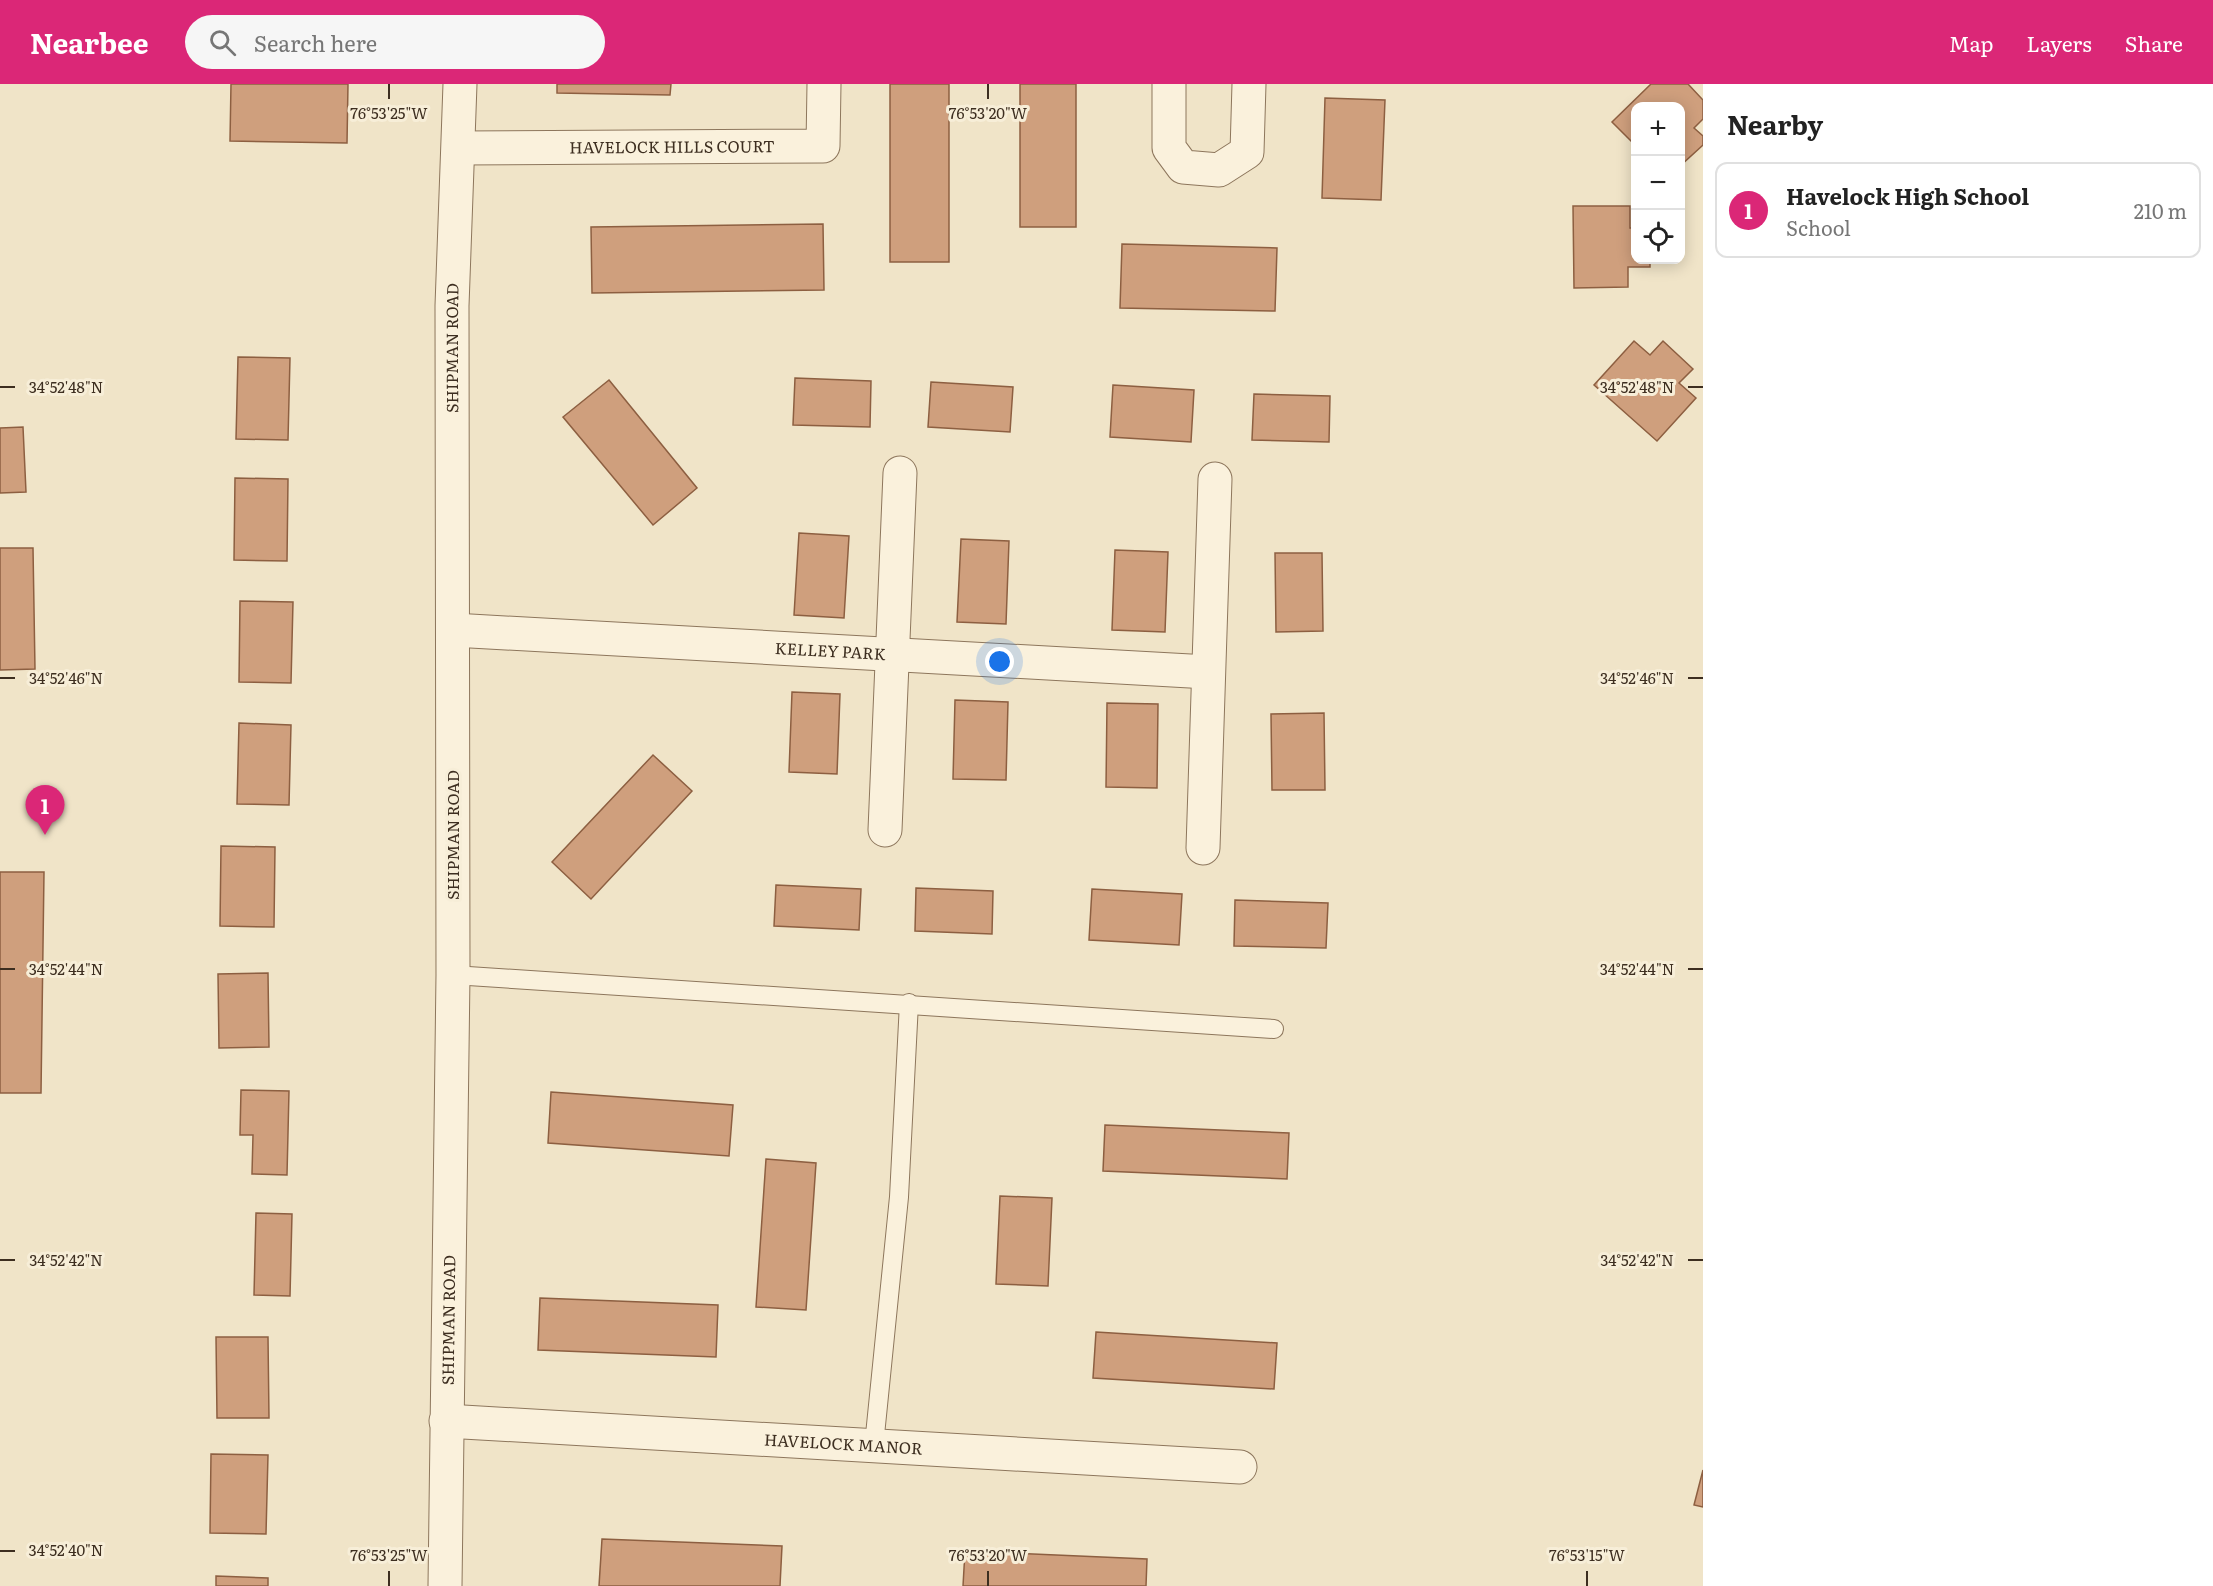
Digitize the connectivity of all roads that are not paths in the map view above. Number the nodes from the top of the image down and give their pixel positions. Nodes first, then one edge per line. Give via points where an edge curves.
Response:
1 (460, 84) edge
2 (824, 84) edge
3 (1169, 84) edge
4 (1248, 84) edge
5 (459, 148) junction
6 (900, 473) dead end
7 (1215, 478) dead end
8 (453, 630) junction
9 (892, 655) junction
10 (1208, 672) junction
11 (885, 831) dead end
12 (1203, 848) dead end
13 (453, 975) junction
14 (909, 1003) junction
15 (1274, 1029) dead end
16 (446, 1421) junction
17 (874, 1445) junction
18 (1240, 1467) dead end
19 (445, 1586) edge

1 - 5 street, SHIPMAN ROAD
2 - 5 street, HAVELOCK HILLS COURT via 824,146
3 - 4 street via 1169,148 1183,167 1219,170 1247,152
5 - 8 street, SHIPMAN ROAD via 452,306
6 - 9 street
7 - 10 street
8 - 9 street, KELLEY PARK
8 - 13 street, SHIPMAN ROAD
9 - 10 street, KELLEY PARK
9 - 11 street
10 - 12 street
13 - 14 lane
13 - 16 street, SHIPMAN ROAD
14 - 15 lane
14 - 17 lane via 899,1197
16 - 17 street, HAVELOCK MANOR
16 - 19 street, SHIPMAN ROAD
17 - 18 street, HAVELOCK MANOR

